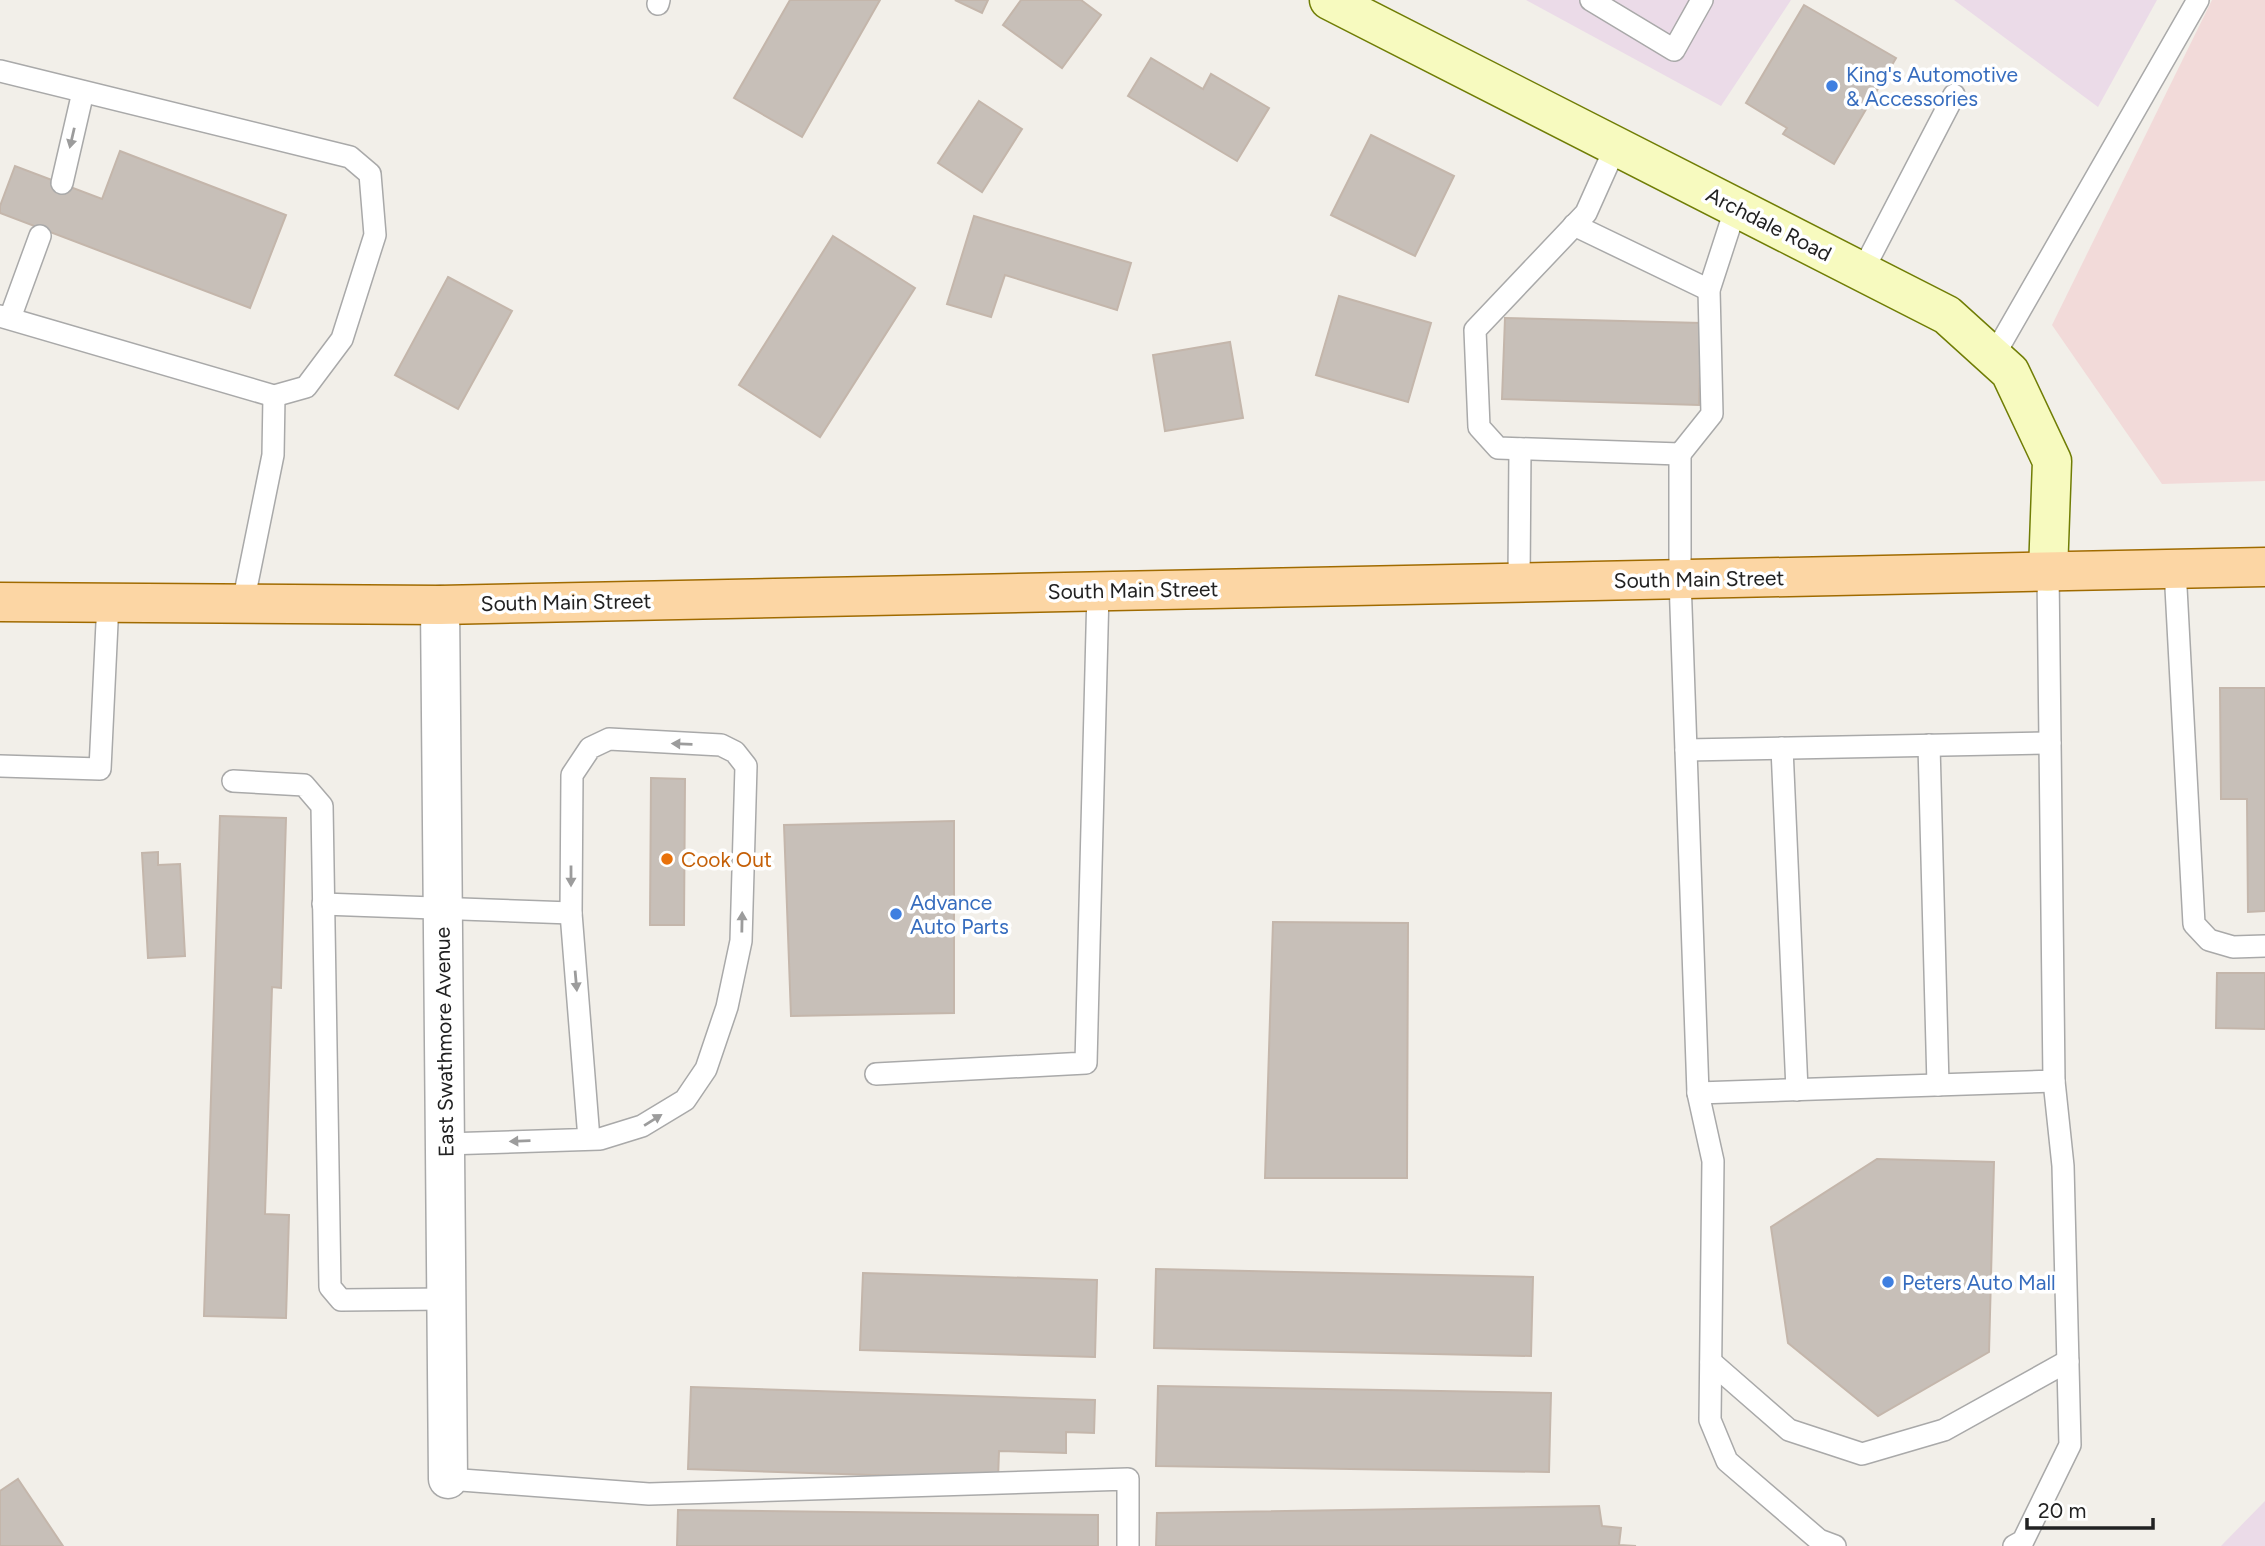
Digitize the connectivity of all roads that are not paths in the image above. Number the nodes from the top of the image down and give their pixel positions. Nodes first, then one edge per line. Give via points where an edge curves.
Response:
1 (1329, 0) edge
2 (1591, 0) edge
3 (1702, 0) edge
4 (2198, 0) edge
5 (0, 71) edge
6 (83, 92) junction
7 (1954, 95) dead end
8 (1616, 146) junction
9 (62, 183) dead end
10 (1735, 207) junction
11 (1574, 225) junction
12 (40, 236) dead end
13 (1862, 271) junction
14 (1709, 290) junction
15 (5, 317) edge
16 (1993, 357) junction
17 (274, 396) junction
18 (1520, 449) junction
19 (1680, 454) junction
20 (2265, 568) edge
21 (2175, 569) junction
22 (2048, 572) junction
23 (1680, 579) junction
24 (1519, 582) junction
25 (1098, 591) junction
26 (0, 602) edge
27 (108, 602) junction
28 (243, 603) junction
29 (440, 605) junction
30 (2050, 743) junction
31 (1929, 745) junction
32 (1782, 748) junction
33 (1686, 750) junction
34 (0, 766) edge
35 (233, 781) dead end
36 (323, 904) junction
37 (443, 910) junction
38 (570, 913) junction
39 (2265, 946) edge
40 (876, 1073) dead end
41 (2054, 1081) junction
42 (1938, 1085) junction
43 (1797, 1090) junction
44 (1698, 1094) junction
45 (589, 1139) junction
46 (445, 1144) junction
47 (446, 1299) junction
48 (2068, 1361) junction
49 (1711, 1362) junction
50 (448, 1479) joint
51 (1128, 1546) edge
52 (1835, 1546) edge
53 (2014, 1546) edge

1 - 8 main road, Archdale Road
2 - 3 lane via 1674,50
4 - 16 lane
5 - 6 lane
6 -> 9 lane
6 - 17 lane via 350,157 370,174 375,235 342,339 306,387
7 - 13 lane
8 - 10 main road, Archdale Road
8 - 11 lane via 1586,213
10 - 13 main road, Archdale Road
10 - 14 lane
11 - 14 lane
11 - 18 lane via 1475,330 1479,427 1498,448
12 - 15 lane
13 - 16 main road, Archdale Road via 1947,315
14 - 19 lane via 1712,414
15 - 17 lane
16 - 22 main road, Archdale Road via 2010,372 2052,461
17 - 28 lane via 273,455
18 - 19 lane
18 - 24 lane
19 - 23 lane
20 - 21 main road, South Main Street
21 - 22 main road, South Main Street
21 - 39 lane via 2194,924 2209,940 2233,947
22 - 23 main road, South Main Street
22 - 30 lane
23 - 24 main road, South Main Street
23 - 33 lane
24 - 25 main road, South Main Street
25 - 29 main road, South Main Street
25 - 40 lane via 1086,1063
26 - 27 main road, South Main Street
27 - 28 main road, South Main Street
27 - 34 lane via 100,769
28 - 29 main road, South Main Street
29 - 37 street, East Swathmore Avenue
30 - 31 lane
30 - 41 lane
31 - 32 lane
31 - 42 lane
32 - 33 lane
32 - 43 lane
33 - 44 lane
35 - 36 lane via 304,785 321,806
36 - 37 lane
36 - 47 lane via 330,1287 341,1300
37 - 38 lane
37 - 46 street, East Swathmore Avenue
38 -> 45 lane
45 -> 38 lane via 642,1126 685,1100 706,1069 727,1007 741,942 746,766 734,752 721,745 609,739 590,748 572,775
41 - 42 lane
41 - 48 lane via 2063,1166
42 - 43 lane
43 - 44 lane
44 - 49 lane via 1713,1161
45 -> 46 lane
46 - 47 street, East Swathmore Avenue
47 - 50 street, East Swathmore Avenue
48 - 49 lane via 1944,1430 1862,1454 1789,1430
48 - 53 lane via 2070,1445 2023,1541
49 - 52 lane via 1710,1420 1727,1461 1819,1541
50 - 51 lane via 649,1494 1128,1479

